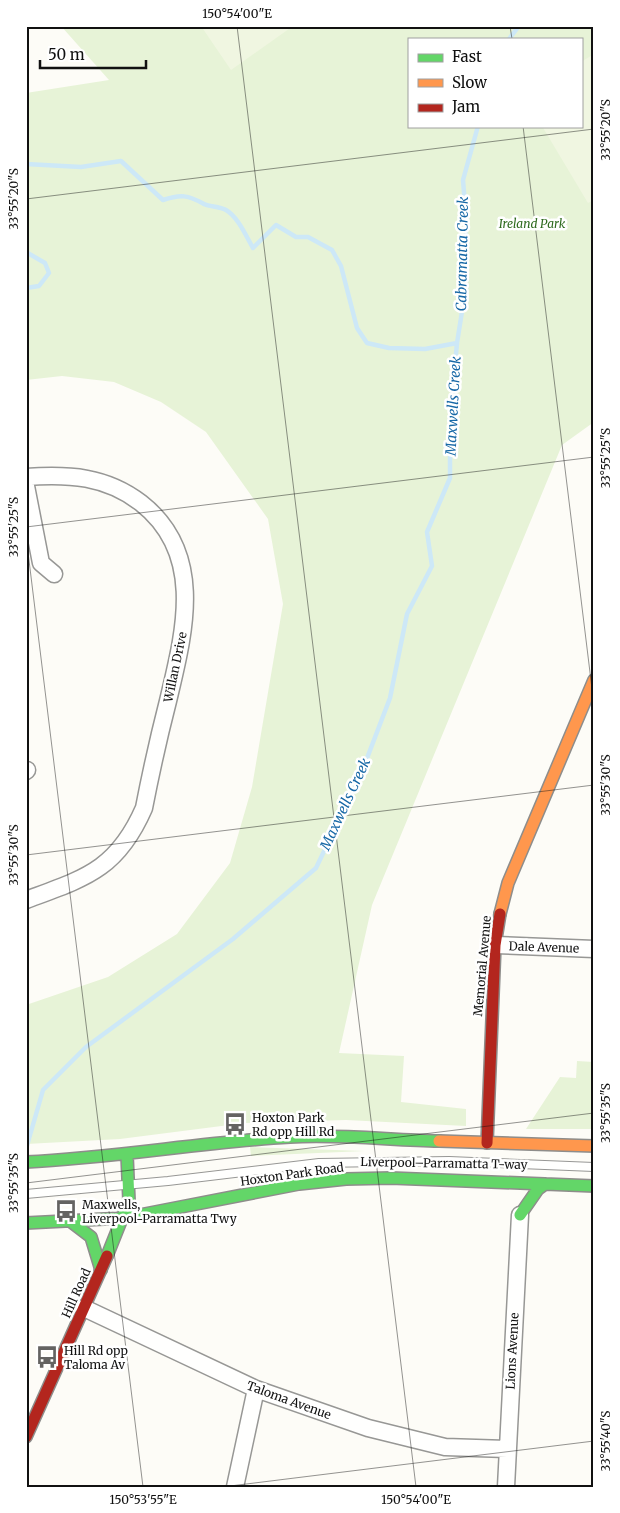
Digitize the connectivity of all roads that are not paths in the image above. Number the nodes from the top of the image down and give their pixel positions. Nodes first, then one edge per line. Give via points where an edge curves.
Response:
1 (26, 477) edge
2 (26, 486) edge
3 (54, 574) dead end
4 (594, 680) edge
5 (26, 900) edge
6 (495, 946) junction
7 (594, 949) edge
8 (487, 1143) junction
9 (594, 1146) edge
10 (127, 1155) junction
11 (26, 1162) edge
12 (487, 1162) junction
13 (594, 1168) edge
14 (486, 1182) junction
15 (545, 1184) junction
16 (130, 1185) junction
17 (594, 1186) edge
18 (26, 1194) edge
19 (520, 1215) joint
20 (124, 1218) junction
21 (70, 1221) junction
22 (26, 1222) edge
23 (101, 1270) junction
24 (84, 1308) junction
25 (256, 1389) junction
26 (26, 1437) edge
27 (507, 1449) junction
28 (235, 1487) edge
29 (506, 1487) edge

1 - 5 street, Willan Drive via 94,479 114,486 151,511 167,530 178,552 186,600 177,666 144,808 136,826 115,856 101,868 80,880
2 - 3 street via 41,563
4 - 6 main road, Memorial Avenue via 508,883
6 - 7 street, Dale Avenue
6 - 8 main road, Memorial Avenue
8 - 9 main road
8 - 10 main road via 293,1138 239,1141
8 - 12 lane, Memorial Avenue
10 - 11 main road
10 - 16 main road, Hill Road
12 - 13 lane, Liverpool–Parramatta T-way
12 - 14 lane, Memorial Avenue
12 - 16 lane, Liverpool–Parramatta T-way via 320,1163
14 - 15 main road, Hoxton Park Road
14 - 20 main road, Hoxton Park Road via 391,1178 324,1181
15 - 17 main road, Hoxton Park Road
15 - 19 main road
16 - 18 lane, Liverpool–Parramatta T-way
16 - 20 main road, Hill Road
19 - 27 street, Lions Avenue
20 - 21 main road, Hoxton Park Road
20 - 23 main road, Hill Road
21 - 22 main road, Hoxton Park Road
21 - 23 main road via 91,1237
23 - 24 main road, Hill Road
24 - 25 street, Taloma Avenue
24 - 26 main road, Hill Road
25 - 27 street, Taloma Avenue via 410,1440 445,1447
25 - 28 street
27 - 29 street, Lions Avenue

